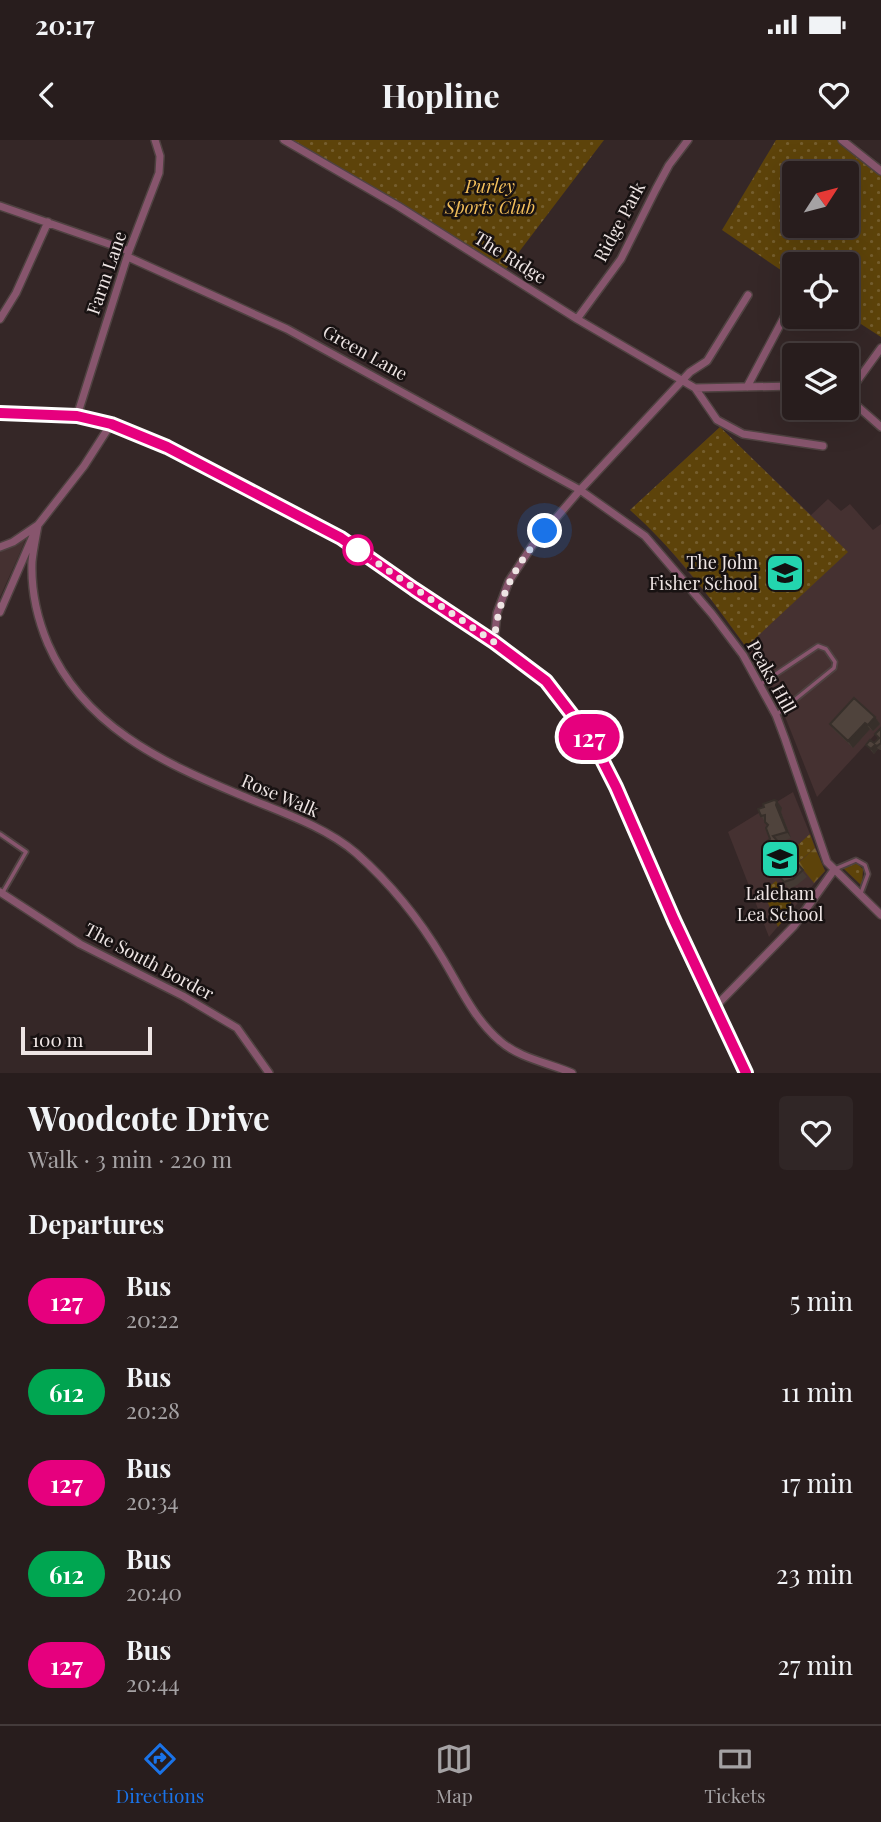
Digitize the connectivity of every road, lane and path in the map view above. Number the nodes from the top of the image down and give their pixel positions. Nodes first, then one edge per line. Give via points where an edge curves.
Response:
1 (156, 140) edge
2 (284, 140) edge
3 (688, 140) edge
4 (842, 140) edge
5 (881, 171) edge
6 (0, 206) edge
7 (48, 222) junction
8 (128, 254) junction
9 (748, 295) dead end
10 (0, 319) edge
11 (578, 319) junction
12 (782, 320) edge
13 (881, 348) edge
14 (859, 379) edge
15 (683, 381) junction
16 (782, 386) edge
17 (747, 387) junction
18 (695, 388) junction
19 (859, 407) edge
20 (0, 413) edge
21 (77, 416) junction
22 (111, 424) junction
23 (881, 427) edge
24 (824, 446) dead end
25 (580, 490) junction
26 (38, 525) junction
27 (0, 547) edge
28 (0, 612) edge
29 (494, 642) junction
30 (760, 685) junction
31 (776, 715) junction
32 (0, 834) edge
33 (834, 870) junction
34 (1, 893) edge
35 (860, 896) junction
36 (881, 915) edge
37 (714, 1008) junction
38 (269, 1073) edge
39 (572, 1073) edge
40 (746, 1073) edge

1 - 8 street, Farm Lane via 159,173
2 - 11 street, The Ridge
3 - 11 street, Ridge Park via 669,165 621,259
4 - 5 street
6 - 7 street, Green Lane
7 - 8 street, Green Lane
7 - 10 street
8 - 21 street, Farm Lane
8 - 25 street, Green Lane via 287,329
9 - 15 street via 707,361
11 - 15 street, The Ridge
12 - 17 street
13 - 14 street
15 - 18 street, The Ridge
15 - 25 street
16 - 17 street
17 - 18 street
18 - 24 street via 717,419 743,433
19 - 23 street
20 - 21 main road
21 - 22 main road
22 - 26 street
22 - 29 main road via 167,447 341,538
25 - 29 street via 509,581 497,613
25 - 30 street, Peaks Hill via 630,523 663,553 743,655
26 - 27 street
26 - 28 street
26 - 39 street, Rose Walk via 32,560 38,618 63,674 90,707 166,762 344,844 418,921 489,1030 518,1052
29 - 37 main road via 546,681 593,742
30 - 31 street, Peaks Hill
30 - 31 lane via 818,646 835,662 834,668
31 - 33 street, Peaks Hill via 821,848
32 - 34 lane via 26,852
33 - 35 street, Peaks Hill
33 - 35 lane via 856,860 865,865 868,874
33 - 37 street via 794,926
34 - 38 street, The South Border via 80,944 237,1028
35 - 36 street, Peaks Hill
37 - 40 main road

